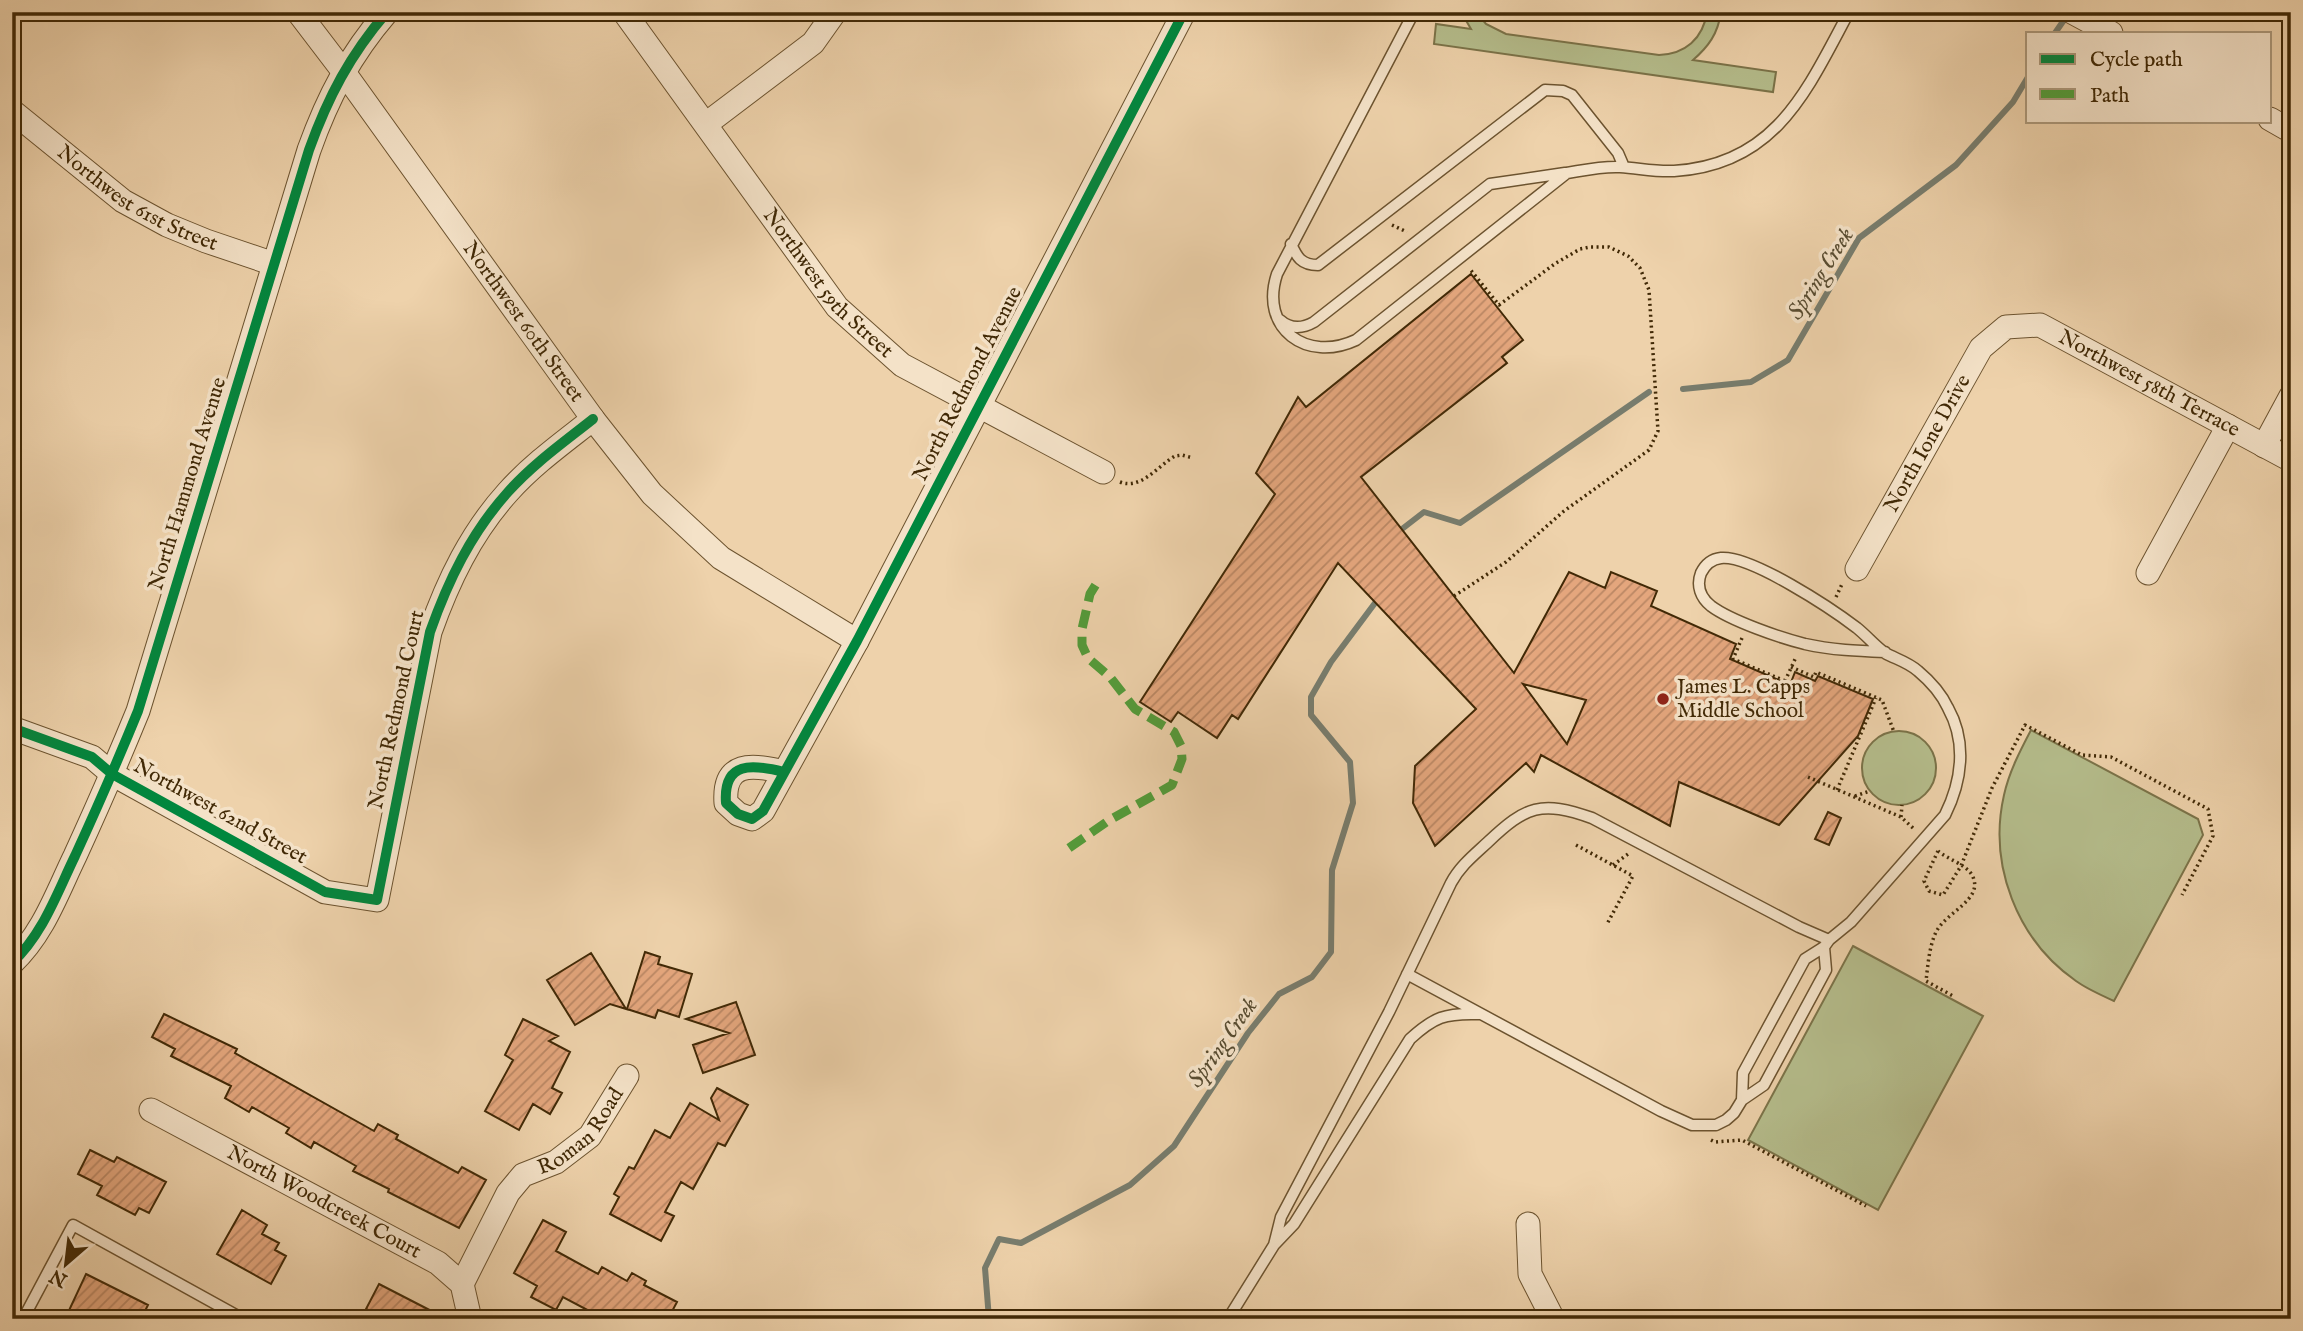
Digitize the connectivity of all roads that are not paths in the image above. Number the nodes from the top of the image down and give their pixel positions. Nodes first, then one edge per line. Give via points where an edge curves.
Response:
1 (298, 12) edge
2 (387, 12) edge
3 (624, 12) edge
4 (835, 12) edge
5 (1184, 12) edge
6 (1414, 12) edge
7 (1850, 12) edge
8 (2072, 12) edge
9 (2109, 32) edge
10 (343, 71) junction
11 (13, 115) edge
12 (2272, 120) edge
13 (706, 124) junction
14 (2291, 131) edge
15 (1624, 167) junction
16 (1567, 173) junction
17 (1291, 244) junction
18 (274, 264) junction
19 (1276, 315) junction
20 (2006, 327) joint
21 (2291, 396) edge
22 (978, 407) junction
23 (593, 419) junction
24 (2228, 426) junction
25 (2264, 446) junction
26 (2291, 460) edge
27 (1103, 472) road end
28 (1857, 569) dead end
29 (2148, 573) dead end
30 (857, 640) junction
31 (1885, 652) junction
32 (12, 728) edge
33 (784, 772) dead end
34 (112, 774) junction
35 (377, 900) joint
36 (1827, 944) junction
37 (12, 962) edge
38 (1407, 974) junction
39 (1482, 1014) junction
40 (626, 1076) dead end
41 (1742, 1100) junction
42 (151, 1110) dead end
43 (1528, 1223) dead end
44 (1273, 1245) junction
45 (462, 1284) junction
46 (23, 1319) edge
47 (243, 1319) edge
48 (470, 1319) edge
49 (1228, 1319) edge
50 (1553, 1319) edge

1 - 10 street, Northwest 60th Street
2 - 10 street, North Hammond Avenue
3 - 13 street, Northwest 59th Street
4 - 13 street via 813,43
5 - 22 street, North Redmond Avenue
6 - 17 lane
7 - 15 lane via 1799,102 1760,140 1733,156 1697,168 1658,171
8 - 9 street
10 - 18 street, North Hammond Avenue via 324,107
10 - 23 street, Northwest 60th Street
11 - 18 street, Northwest 61st Street via 123,201 167,225
12 - 14 street
13 - 22 street, Northwest 59th Street via 837,307 902,365
15 - 16 lane
15 - 17 lane via 1572,96 1545,90 1318,265 1304,263
16 - 19 lane via 1490,184 1314,322 1291,327
16 - 19 lane via 1356,340 1330,348 1305,344 1282,328
17 - 19 lane via 1273,284
18 - 34 street, North Hammond Avenue via 138,711
20 - 24 street, Northwest 58th Terrace via 2039,325
20 - 28 street, North Ione Drive via 1981,348
21 - 25 street
22 - 27 street, Northwest 59th Street
22 - 30 street, North Redmond Avenue
23 - 30 street, Northwest 60th Street via 652,494 721,558
23 - 35 street, North Redmond Court via 508,492 481,525 443,595 430,632
24 - 25 street, Northwest 58th Terrace
24 - 29 street
25 - 26 street, Northwest 58th Terrace
30 - 33 street, North Redmond Avenue
31 - 31 lane via 1856,627 1781,579 1743,562 1717,558 1701,573 1702,596 1721,612 1804,644
31 - 36 lane via 1916,668 1949,709 1960,744 1958,780 1953,799 1935,829
32 - 34 street, Northwest 62nd Street via 92,757
34 - 35 street, Northwest 62nd Street via 325,892
34 - 37 street, North Hammond Avenue via 49,911 35,937
36 - 38 lane via 1592,818 1542,808 1513,820 1456,874
36 - 41 lane via 1826,970 1764,1085
36 - 41 lane via 1805,958 1743,1073
38 - 39 lane
38 - 44 lane via 1281,1217
39 - 41 lane via 1692,1125 1726,1120
39 - 44 lane via 1452,1013 1430,1021 1410,1039 1294,1224
40 - 45 street, Roman Road via 590,1136 556,1162 523,1175 508,1193
42 - 45 street, North Woodcreek Court via 438,1263
43 - 50 street via 1530,1274
44 - 49 lane
45 - 48 street
46 - 47 lane via 72,1225

